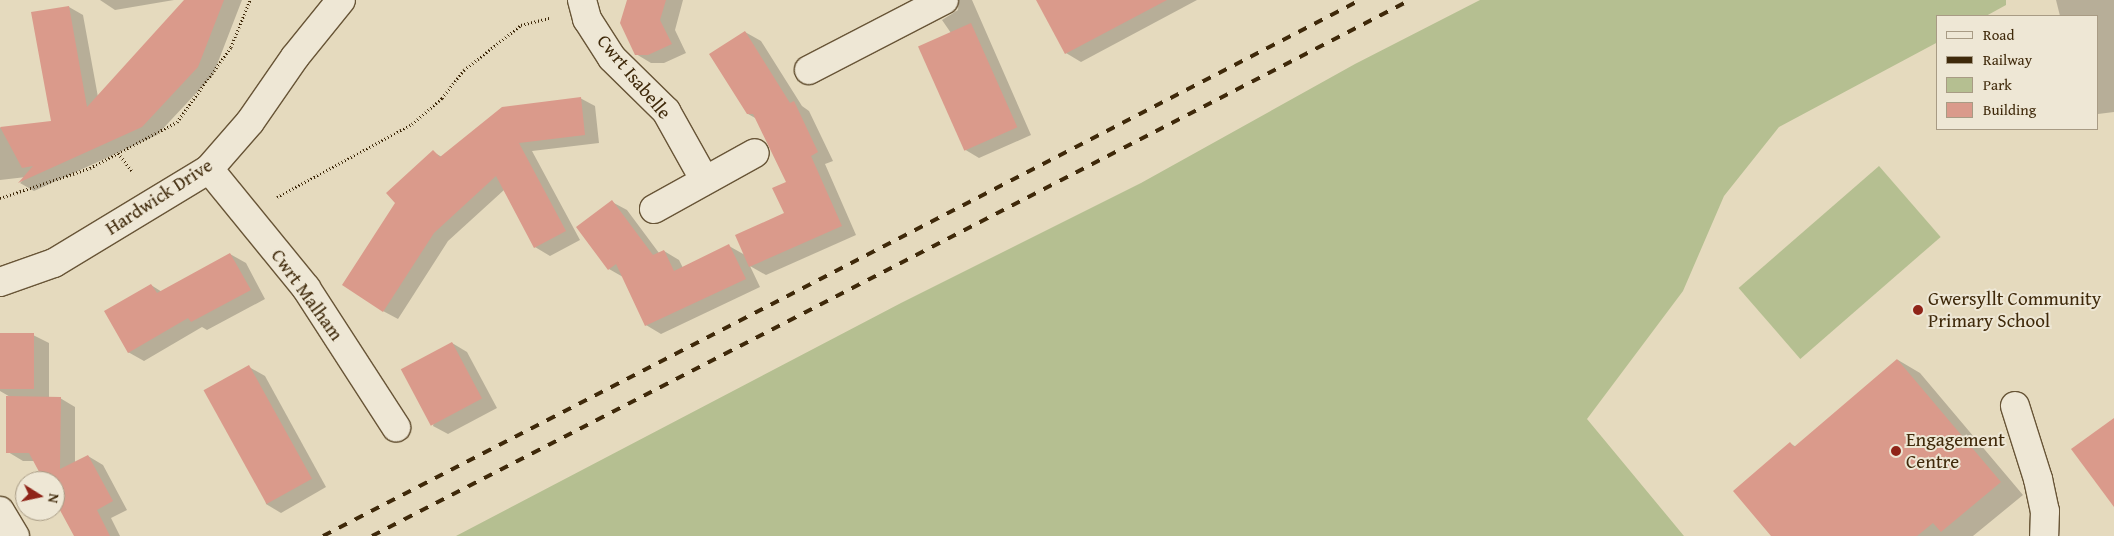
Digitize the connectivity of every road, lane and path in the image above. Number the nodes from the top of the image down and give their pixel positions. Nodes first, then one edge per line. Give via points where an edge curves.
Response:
1 (250, 0) edge
2 (341, 0) edge
3 (944, 0) edge
4 (583, 4) edge
5 (810, 70) dead end
6 (756, 153) dead end
7 (208, 169) junction
8 (704, 179) junction
9 (0, 198) edge
10 (654, 209) dead end
11 (250, 220) junction
12 (0, 282) edge
13 (2015, 406) dead end
14 (396, 426) dead end
15 (0, 511) edge
16 (15, 536) edge
17 (2044, 536) edge

1 - 9 path via 231,47 177,122 90,168
2 - 7 street, Hardwick Drive via 294,57 250,122
3 - 5 street
4 - 8 street, Cwrt Isabelle via 587,19 612,58 666,111
4 - 11 path via 522,25 464,70 442,98 412,124 283,192
6 - 8 street
7 - 11 street, Cwrt Malham
7 - 12 street, Hardwick Drive via 54,263
8 - 10 street
11 - 14 street, Cwrt Malham via 306,288
13 - 17 street via 2038,479 2045,511
15 - 16 street

